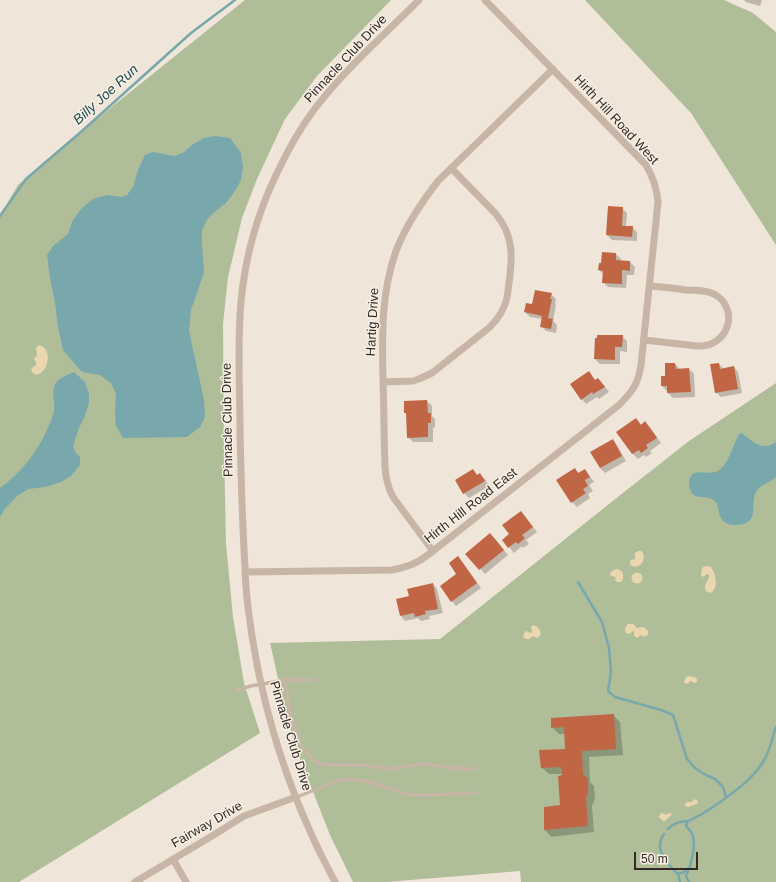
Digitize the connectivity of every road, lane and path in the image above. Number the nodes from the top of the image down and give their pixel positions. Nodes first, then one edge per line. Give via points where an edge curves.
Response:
1 (419, 0) edge
2 (485, 0) edge
3 (552, 69) junction
4 (451, 168) junction
5 (650, 286) junction
6 (649, 294) joint
7 (644, 340) junction
8 (383, 382) junction
9 (433, 551) junction
10 (245, 572) junction
11 (285, 680) junction
12 (315, 680) dead end
13 (261, 685) junction
14 (237, 690) dead end
15 (475, 769) dead end
16 (476, 793) dead end
17 (296, 798) junction
18 (173, 859) junction
19 (135, 882) edge
20 (186, 882) edge
21 (335, 882) edge

1 - 10 street, Pinnacle Club Drive via 334,85 312,112 277,171 253,236 241,300 239,336
2 - 3 street, Hirth Hill Road West
3 - 4 street, Hartig Drive
3 - 5 street, Hirth Hill Road West via 646,165 654,181 658,202
4 - 8 street, Hartig Drive via 426,197 396,251 383,310
4 - 8 street via 495,213 507,231 511,256 505,305 490,327 432,373 413,381
5 - 6 street, Hirth Hill Road West
5 - 7 street via 711,293 719,298 727,309 729,322 724,335 706,346
6 - 7 street, Hirth Hill Road East
7 - 9 street, Hirth Hill Road East via 642,365 637,383 620,405
8 - 9 street, Hartig Drive via 386,479 393,497
9 - 10 street, Hirth Hill Road East via 417,563 392,570
10 - 13 street, Pinnacle Club Drive
11 - 12 lane
11 - 13 lane
11 - 15 lane via 290,714 298,738 303,749 316,763 324,766 364,765 390,769 421,764
13 - 14 lane
13 - 17 street, Pinnacle Club Drive via 273,731
16 - 17 lane via 409,795 366,781 346,779
17 - 18 street, Fairway Drive via 244,816
17 - 21 street, Pinnacle Club Drive
18 - 19 street, Fairway Drive
18 - 20 street

